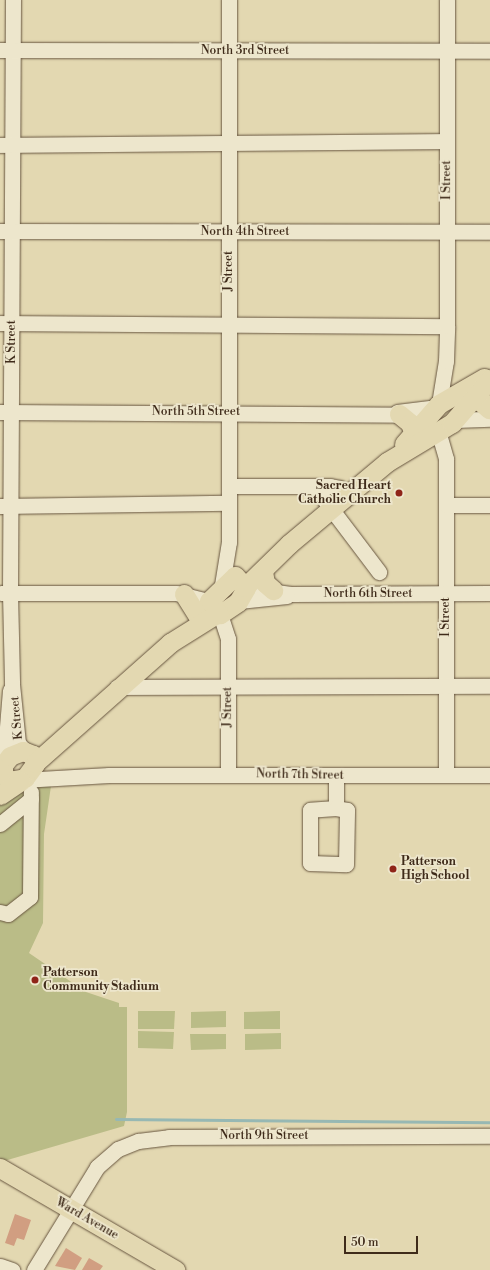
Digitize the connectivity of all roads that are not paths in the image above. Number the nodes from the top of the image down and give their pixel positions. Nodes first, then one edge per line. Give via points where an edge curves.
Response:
1 (13, 0) edge
2 (229, 0) edge
3 (447, 0) edge
4 (7, 50) edge
5 (229, 51) junction
6 (447, 51) junction
7 (490, 51) edge
8 (447, 142) junction
9 (229, 144) junction
10 (6, 145) edge
11 (6, 231) edge
12 (229, 232) junction
13 (447, 232) junction
14 (490, 232) edge
15 (6, 323) edge
16 (229, 325) junction
17 (447, 326) junction
18 (490, 374) edge
19 (485, 385) edge
20 (6, 412) edge
21 (229, 412) junction
22 (490, 413) edge
23 (396, 414) junction
24 (444, 415) junction
25 (229, 486) junction
26 (314, 486) junction
27 (347, 495) junction
28 (229, 503) junction
29 (446, 505) junction
30 (490, 505) edge
31 (6, 506) edge
32 (329, 510) junction
33 (289, 544) junction
34 (263, 571) junction
35 (379, 572) dead end
36 (235, 588) junction
37 (273, 590) junction
38 (5, 593) edge
39 (446, 593) junction
40 (490, 593) edge
41 (180, 594) junction
42 (291, 594) junction
43 (211, 609) junction
44 (228, 640) junction
45 (6, 684) edge
46 (446, 686) junction
47 (490, 686) edge
48 (228, 687) junction
49 (111, 692) junction
50 (30, 757) junction
51 (228, 774) junction
52 (446, 774) junction
53 (109, 775) junction
54 (490, 775) edge
55 (336, 776) junction
56 (11, 777) edge
57 (0, 795) edge
58 (336, 808) dead end
59 (0, 824) edge
60 (0, 912) edge
61 (490, 1136) edge
62 (0, 1168) edge
63 (69, 1209) junction
64 (0, 1266) edge
65 (12, 1270) edge
66 (34, 1270) edge
67 (174, 1270) edge

1 - 4 street, K Street
2 - 5 street, J Street
3 - 6 street, I Street
4 - 5 street, North 3rd Street
4 - 10 street, K Street
5 - 6 street, North 3rd Street
5 - 9 street, J Street
6 - 7 street, North 3rd Street
6 - 8 street, I Street
8 - 9 street
8 - 13 street, I Street
9 - 10 street
9 - 12 street, J Street
10 - 11 street, K Street
11 - 12 street, North 4th Street
11 - 15 street, K Street
12 - 13 street, North 4th Street
12 - 16 street, J Street
13 - 14 street, North 4th Street
13 - 17 street, I Street
15 - 16 street
15 - 20 street, K Street
16 - 17 street
16 - 21 street, J Street
17 - 24 street, I Street
18 - 24 main road
19 - 22 main road via 481,402
19 - 24 main road
20 - 21 street, North 5th Street
20 - 31 street, K Street
21 - 23 street, North 5th Street
21 - 25 street, J Street
22 - 24 street, North 5th Street
23 - 24 street, North 5th Street
23 - 24 main road via 410,423
24 - 27 main road
24 - 29 street, I Street
25 - 26 street
25 - 28 street, J Street
26 - 27 street via 340,488
26 - 32 street
27 - 32 main road
28 - 31 street
28 - 36 street, J Street via 229,542 234,553
29 - 30 street
29 - 39 street, I Street
31 - 38 street, K Street
32 - 33 main road
32 - 35 street
33 - 34 main road
33 - 36 main road
34 - 36 main road
34 - 37 main road via 265,583
36 - 37 street, North 6th Street
36 - 41 street, North 6th Street
36 - 42 street via 273,600
36 - 43 main road
36 - 44 street, J Street
37 - 42 street, North 6th Street
38 - 41 street, North 6th Street
38 - 45 street, K Street
39 - 40 street, North 6th Street
39 - 42 street, North 6th Street
39 - 46 street, I Street
41 - 43 main road
43 - 44 street, J Street
43 - 49 main road
44 - 48 street, J Street
45 - 50 street, K Street via 18,743
45 - 56 street, K Street
46 - 47 street
46 - 48 street
46 - 52 street, I Street
48 - 49 street
48 - 51 street, J Street
49 - 50 main road via 75,730
50 - 53 street, North 7th Street
50 - 56 main road
50 - 56 main road
51 - 53 street, North 7th Street
51 - 55 street, North 7th Street
52 - 54 street, North 7th Street
52 - 55 street, North 7th Street
53 - 56 street, North 7th Street
55 - 58 street
56 - 57 main road
56 - 59 street
56 - 60 street, K Street via 30,897 8,914
61 - 63 street, North 9th Street via 148,1139 123,1147 102,1161
62 - 63 main road, Ward Avenue
63 - 66 street, North 9th Street
63 - 67 main road, Ward Avenue
64 - 65 street

